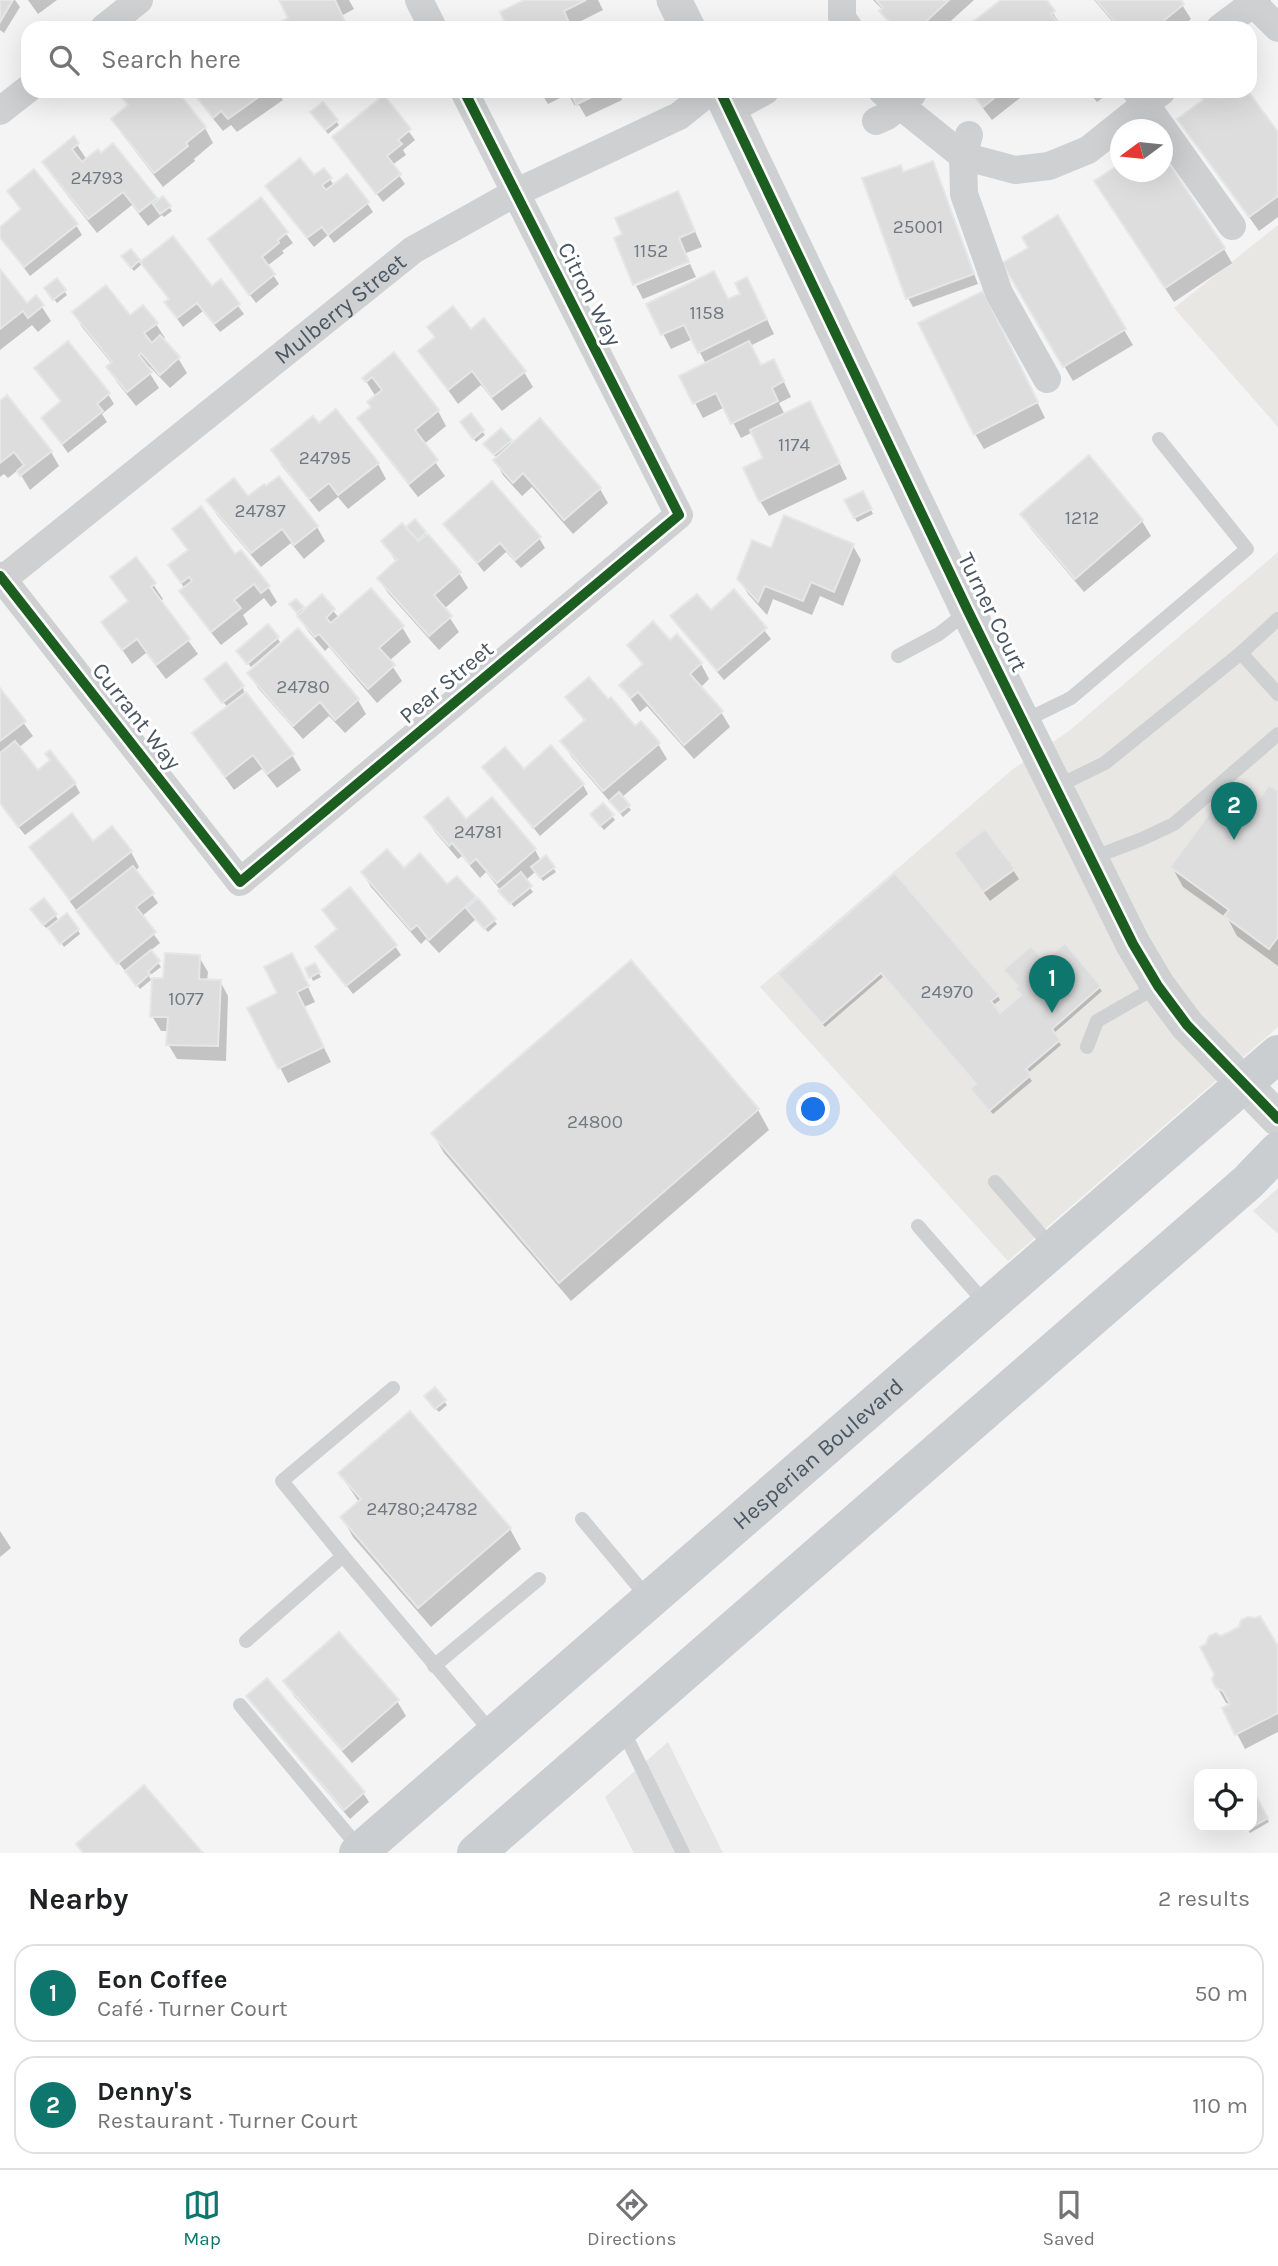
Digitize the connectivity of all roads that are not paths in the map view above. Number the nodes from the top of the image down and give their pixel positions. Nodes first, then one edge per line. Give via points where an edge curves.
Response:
1 (139, 0) edge
2 (419, 0) edge
3 (674, 0) edge
4 (1261, 12) edge
5 (113, 21) edge
6 (430, 21) edge
7 (684, 21) edge
8 (1238, 21) edge
9 (21, 94) edge
10 (468, 98) edge
11 (718, 98) edge
12 (720, 98) edge
13 (899, 98) edge
14 (907, 98) edge
15 (1139, 98) edge
16 (1148, 98) edge
17 (0, 111) edge
18 (876, 121) dead end
19 (966, 146) junction
20 (515, 193) junction
21 (1232, 226) dead end
22 (1047, 379) dead end
23 (1159, 439) dead end
24 (679, 515) joint
25 (1, 578) edge
26 (968, 611) junction
27 (1278, 619) edge
28 (1241, 653) junction
29 (898, 656) dead end
30 (1278, 694) edge
31 (1024, 721) junction
32 (1278, 734) edge
33 (1056, 787) junction
34 (1092, 858) junction
35 (240, 882) joint
36 (1158, 986) junction
37 (1087, 1047) dead end
38 (1278, 1054) edge
39 (1243, 1083) junction
40 (1278, 1119) edge
41 (1278, 1152) edge
42 (995, 1182) dead end
43 (918, 1226) dead end
44 (1053, 1248) junction
45 (987, 1305) junction
46 (393, 1388) dead end
47 (582, 1518) dead end
48 (343, 1556) junction
49 (539, 1579) dead end
50 (649, 1600) junction
51 (246, 1641) dead end
52 (435, 1666) junction
53 (240, 1705) dead end
54 (621, 1727) junction
55 (494, 1735) junction
56 (360, 1852) edge
57 (476, 1853) edge
58 (683, 1853) edge

1 - 5 street
2 - 6 street
3 - 7 street
4 - 8 street
9 - 17 street
10 - 20 street, Citron Way
11 - 20 street, Mulberry Street
12 - 26 street, Turner Court
13 - 18 street
14 - 19 street via 944,120
15 - 19 street via 1071,140 1020,156
16 - 21 street
19 - 22 street via 964,194 989,268
20 - 24 street, Citron Way
20 - 25 street, Mulberry Street via 413,250
23 - 31 lane via 1247,549 1071,698
24 - 35 street, Pear Street
25 - 35 street, Currant Way
26 - 29 lane via 939,634
26 - 31 street, Turner Court
27 - 28 lane
28 - 30 lane
28 - 33 lane via 1105,764
31 - 33 street, Turner Court
32 - 34 lane via 1174,824
33 - 34 street, Turner Court
34 - 36 street, Turner Court
36 - 37 lane via 1097,1021
36 - 39 street, Turner Court via 1187,1026
38 - 39 main road, Hesperian Boulevard
39 - 40 street, Turner Court
39 - 44 main road, Hesperian Boulevard
41 - 54 main road
42 - 44 lane
43 - 45 lane
44 - 45 main road, Hesperian Boulevard
45 - 50 main road, Hesperian Boulevard
46 - 48 lane via 282,1481
47 - 50 lane
48 - 51 lane
48 - 52 lane
49 - 52 lane
50 - 55 main road, Hesperian Boulevard
52 - 55 lane
53 - 56 lane
54 - 57 main road
54 - 58 lane
55 - 56 main road, Hesperian Boulevard

